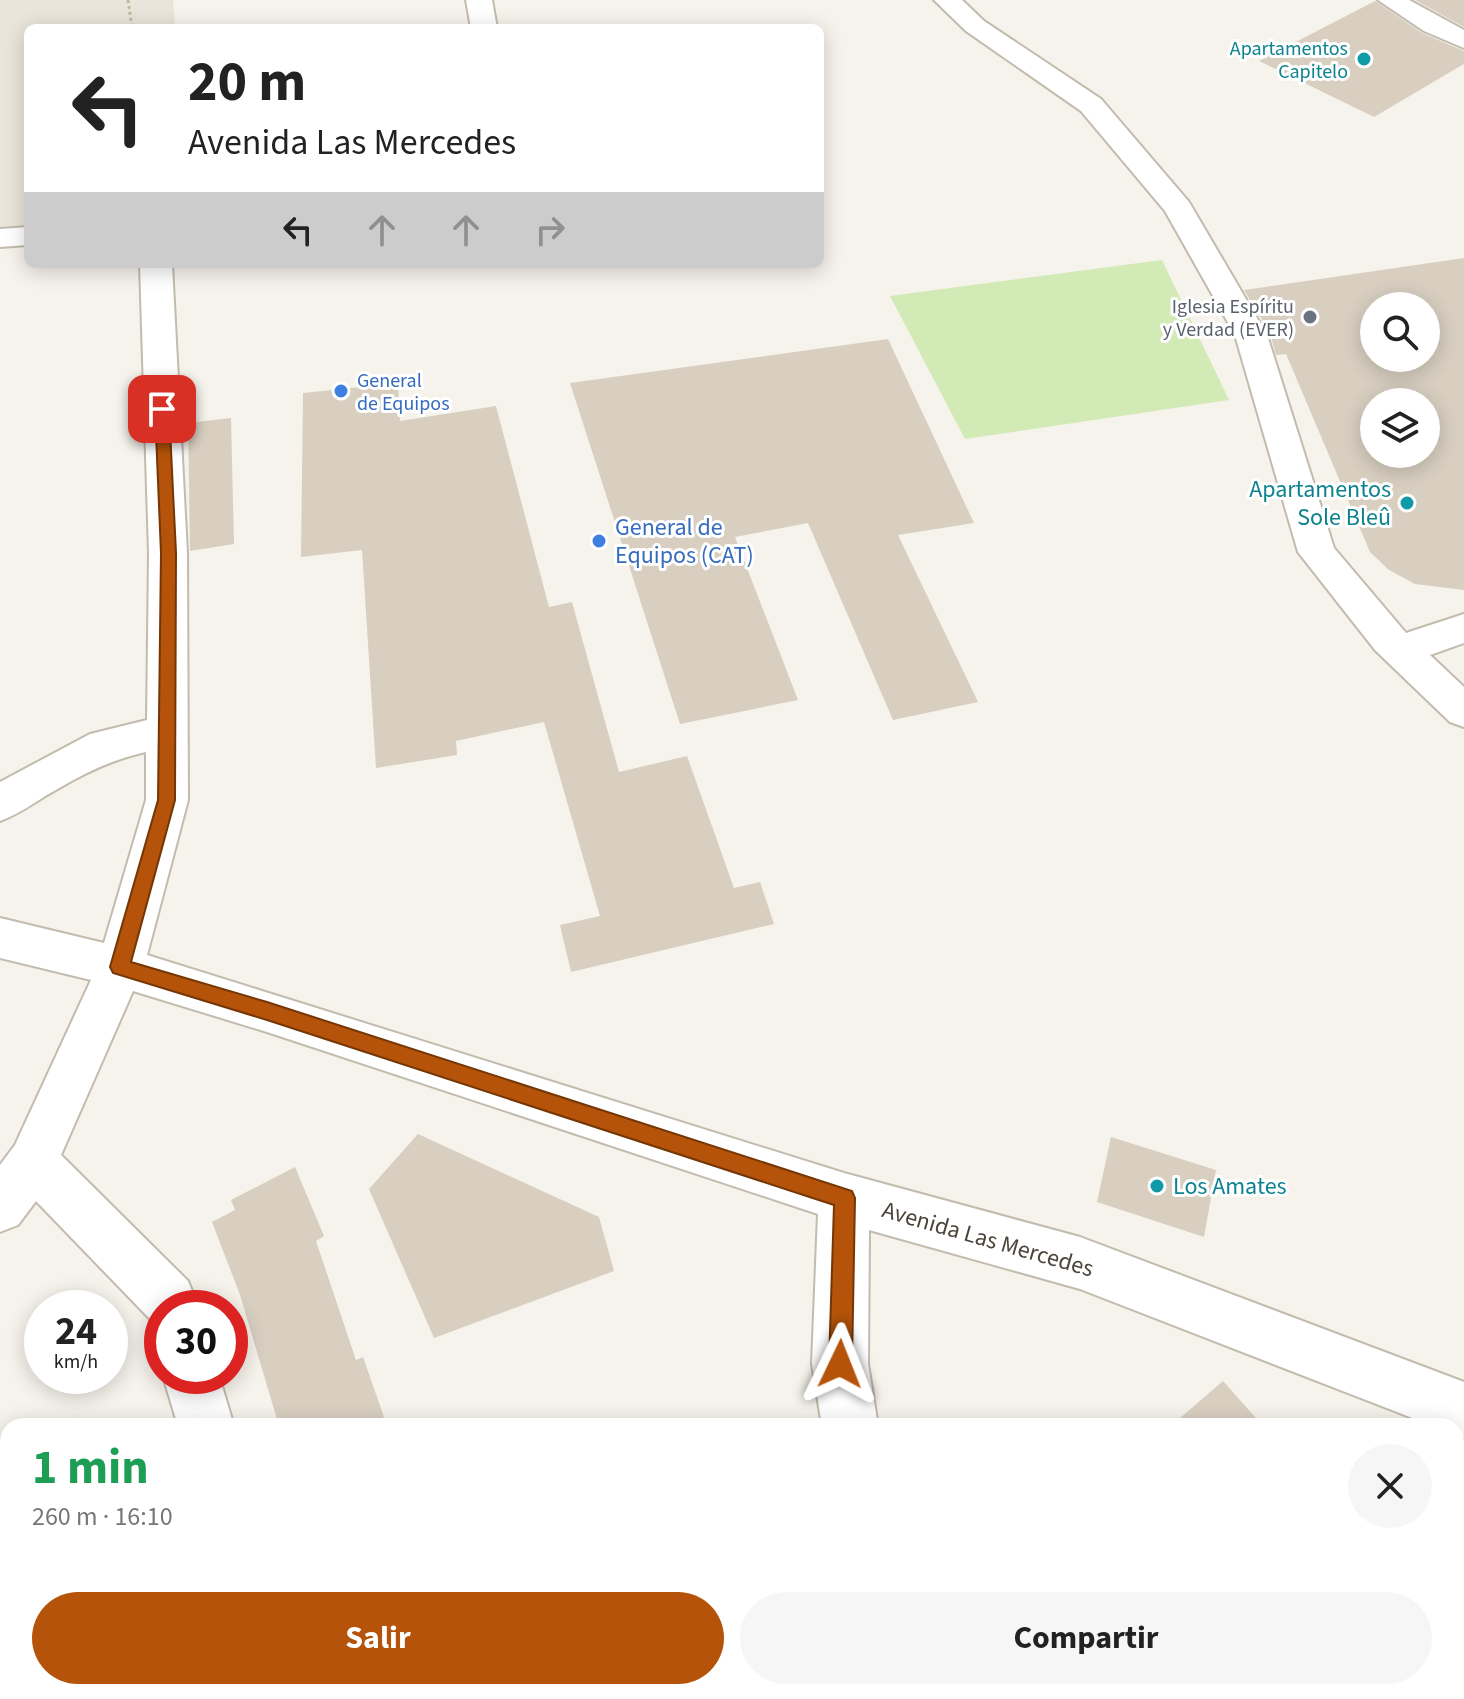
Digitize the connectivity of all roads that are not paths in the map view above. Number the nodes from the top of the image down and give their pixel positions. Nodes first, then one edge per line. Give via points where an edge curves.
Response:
1 (479, 0) edge
2 (947, 0) edge
3 (1391, 0) edge
4 (483, 24) edge
5 (1464, 40) edge
6 (24, 236) edge
7 (0, 238) edge
8 (156, 268) edge
9 (1464, 628) edge
10 (1400, 650) junction
11 (1464, 711) edge
12 (167, 731) junction
13 (0, 804) edge
14 (0, 938) edge
15 (120, 967) junction
16 (33, 1162) junction
17 (844, 1198) junction
18 (0, 1207) edge
19 (159, 1290) edge
20 (196, 1394) edge
21 (1464, 1410) edge
22 (204, 1418) edge
23 (849, 1418) edge

1 - 4 street
2 - 10 street via 975,26 1091,105 1178,208 1251,335 1317,552
3 - 5 street
6 - 7 street
8 - 12 street via 168,553
9 - 10 street
10 - 11 street
12 - 13 street via 105,745
12 - 15 street via 167,800
14 - 15 street, Avenida Las Mercedes
15 - 16 street
15 - 17 street, Avenida Las Mercedes
16 - 18 street
16 - 19 street
17 - 21 street, Avenida Las Mercedes via 1080,1263
17 - 23 street via 840,1364
20 - 22 street

